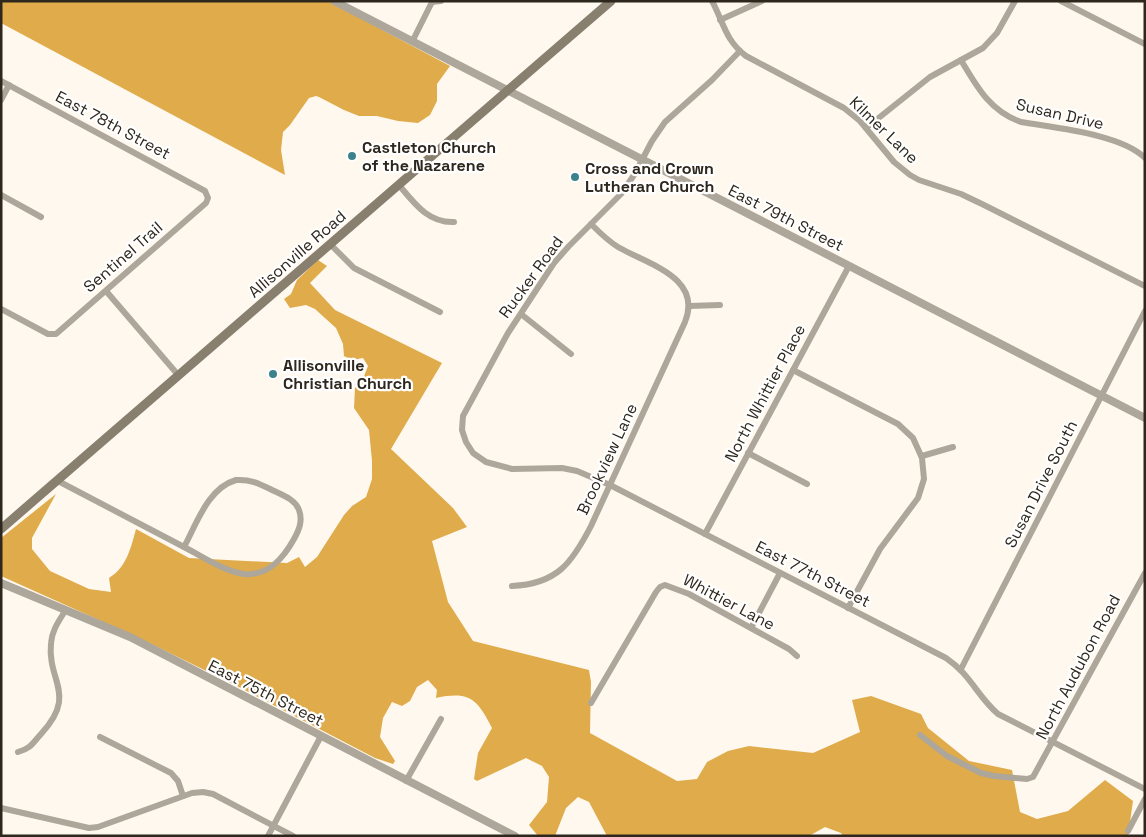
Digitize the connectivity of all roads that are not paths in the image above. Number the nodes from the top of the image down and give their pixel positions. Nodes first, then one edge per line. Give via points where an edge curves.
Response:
1 (334, 1) edge
2 (441, 1) edge
3 (611, 1) edge
4 (712, 1) edge
5 (762, 1) edge
6 (1015, 1) edge
7 (1061, 1) edge
8 (432, 2) edge
9 (720, 20) junction
10 (412, 42) junction
11 (1145, 44) edge
12 (740, 52) junction
13 (961, 60) junction
14 (1, 81) edge
15 (9, 85) junction
16 (508, 90) junction
17 (1, 100) edge
18 (866, 128) junction
19 (1145, 158) edge
20 (642, 159) junction
21 (399, 185) junction
22 (1, 195) edge
23 (208, 197) joint
24 (41, 217) dead end
25 (454, 222) dead end
26 (590, 224) junction
27 (330, 244) junction
28 (849, 266) junction
29 (1145, 286) edge
30 (106, 291) junction
31 (720, 305) dead end
32 (688, 306) junction
33 (1, 309) edge
34 (1145, 311) edge
35 (440, 312) dead end
36 (521, 314) junction
37 (571, 354) dead end
38 (793, 370) junction
39 (178, 376) junction
40 (1102, 396) junction
41 (1145, 418) edge
42 (462, 422) joint
43 (953, 446) dead end
44 (748, 453) junction
45 (922, 456) junction
46 (58, 481) junction
47 (807, 484) dead end
48 (610, 485) junction
49 (1, 529) edge
50 (705, 534) junction
51 (184, 547) junction
52 (780, 572) junction
53 (1145, 573) edge
54 (1, 583) edge
55 (512, 586) dead end
56 (848, 608) junction
57 (65, 611) junction
58 (751, 628) junction
59 (797, 656) dead end
60 (961, 669) junction
61 (591, 703) dead end
62 (441, 719) dead end
63 (920, 735) dead end
64 (100, 736) dead end
65 (321, 736) junction
66 (1053, 742) junction
67 (18, 752) dead end
68 (406, 781) junction
69 (1145, 789) edge
70 (183, 796) junction
71 (1145, 799) edge
72 (1, 808) edge
73 (273, 826) junction
74 (1128, 831) dead end
75 (268, 836) edge
76 (293, 836) edge
77 (515, 836) edge

1 - 10 street, East 79th Street
2 - 8 street
3 - 16 main road, Allisonville Road
4 - 9 street, Kilmer Lane
5 - 9 street
6 - 13 street via 992,39 979,51
7 - 11 street
8 - 10 street
9 - 12 street, Kilmer Lane via 726,35
10 - 16 street, East 79th Street
12 - 18 street, Kilmer Lane via 840,105
12 - 20 street, Rucker Road via 669,118
13 - 18 street via 919,85
13 - 19 street, Susan Drive via 987,101 1007,116 1021,122 1114,140
14 - 15 street, East 78th Street
15 - 17 street
15 - 23 street, East 78th Street via 205,192
16 - 20 street, East 79th Street
16 - 21 main road, Allisonville Road
18 - 29 street, Kilmer Lane via 894,162 910,175 984,205
20 - 26 street, Rucker Road via 621,194
20 - 28 street, East 79th Street
21 - 25 street via 425,214
21 - 27 main road, Allisonville Road
22 - 24 street
23 - 30 street, Sentinel Trail via 206,203
26 - 32 street via 616,246 675,278 685,290
26 - 36 street, Rucker Road via 554,263
27 - 35 street via 354,268
27 - 39 main road, Allisonville Road
28 - 38 street, North Whittier Place
28 - 40 street, East 79th Street
30 - 33 street, Sentinel Trail via 54,334 48,334
30 - 39 street
31 - 32 street
32 - 48 street, Brookview Lane via 685,322
34 - 40 street, Susan Drive South
36 - 37 street
36 - 42 street, Rucker Road via 467,406
38 - 44 street, North Whittier Place
38 - 45 street via 898,424 912,438
39 - 46 main road, Allisonville Road
40 - 41 street, East 79th Street
40 - 60 street, Susan Drive South
42 - 48 street, East 77th Street via 466,442 473,453 486,462 512,469 570,469
43 - 45 street
44 - 47 street
44 - 50 street, North Whittier Place
45 - 56 street via 924,476 918,498 880,549
46 - 49 main road, Allisonville Road
46 - 51 street
48 - 50 street, East 77th Street
48 - 55 street, Brookview Lane via 580,548 570,561 544,580
50 - 52 street, East 77th Street
51 - 51 street via 214,494 231,481 258,482 289,498 299,510 300,526 288,551 276,564 261,572 233,572
52 - 56 street, East 77th Street
52 - 58 street
53 - 66 street, North Audubon Road
54 - 57 street, East 75th Street
56 - 60 street, East 77th Street via 946,658
57 - 65 street, East 75th Street via 130,638
57 - 67 street via 51,641 60,698 56,712 33,746
58 - 59 street, Whittier Lane
58 - 61 street, Whittier Lane via 689,594 665,585 660,587
60 - 66 street, East 77th Street via 998,714
62 - 68 street
63 - 66 street, North Audubon Road via 947,756 986,774 1028,779 1035,775
64 - 70 street via 171,773 178,781
65 - 68 street, East 75th Street
65 - 73 street
66 - 69 street, East 77th Street
68 - 77 street, East 75th Street
70 - 72 street via 89,828
70 - 73 street via 208,792
71 - 74 street
73 - 75 street
73 - 76 street

